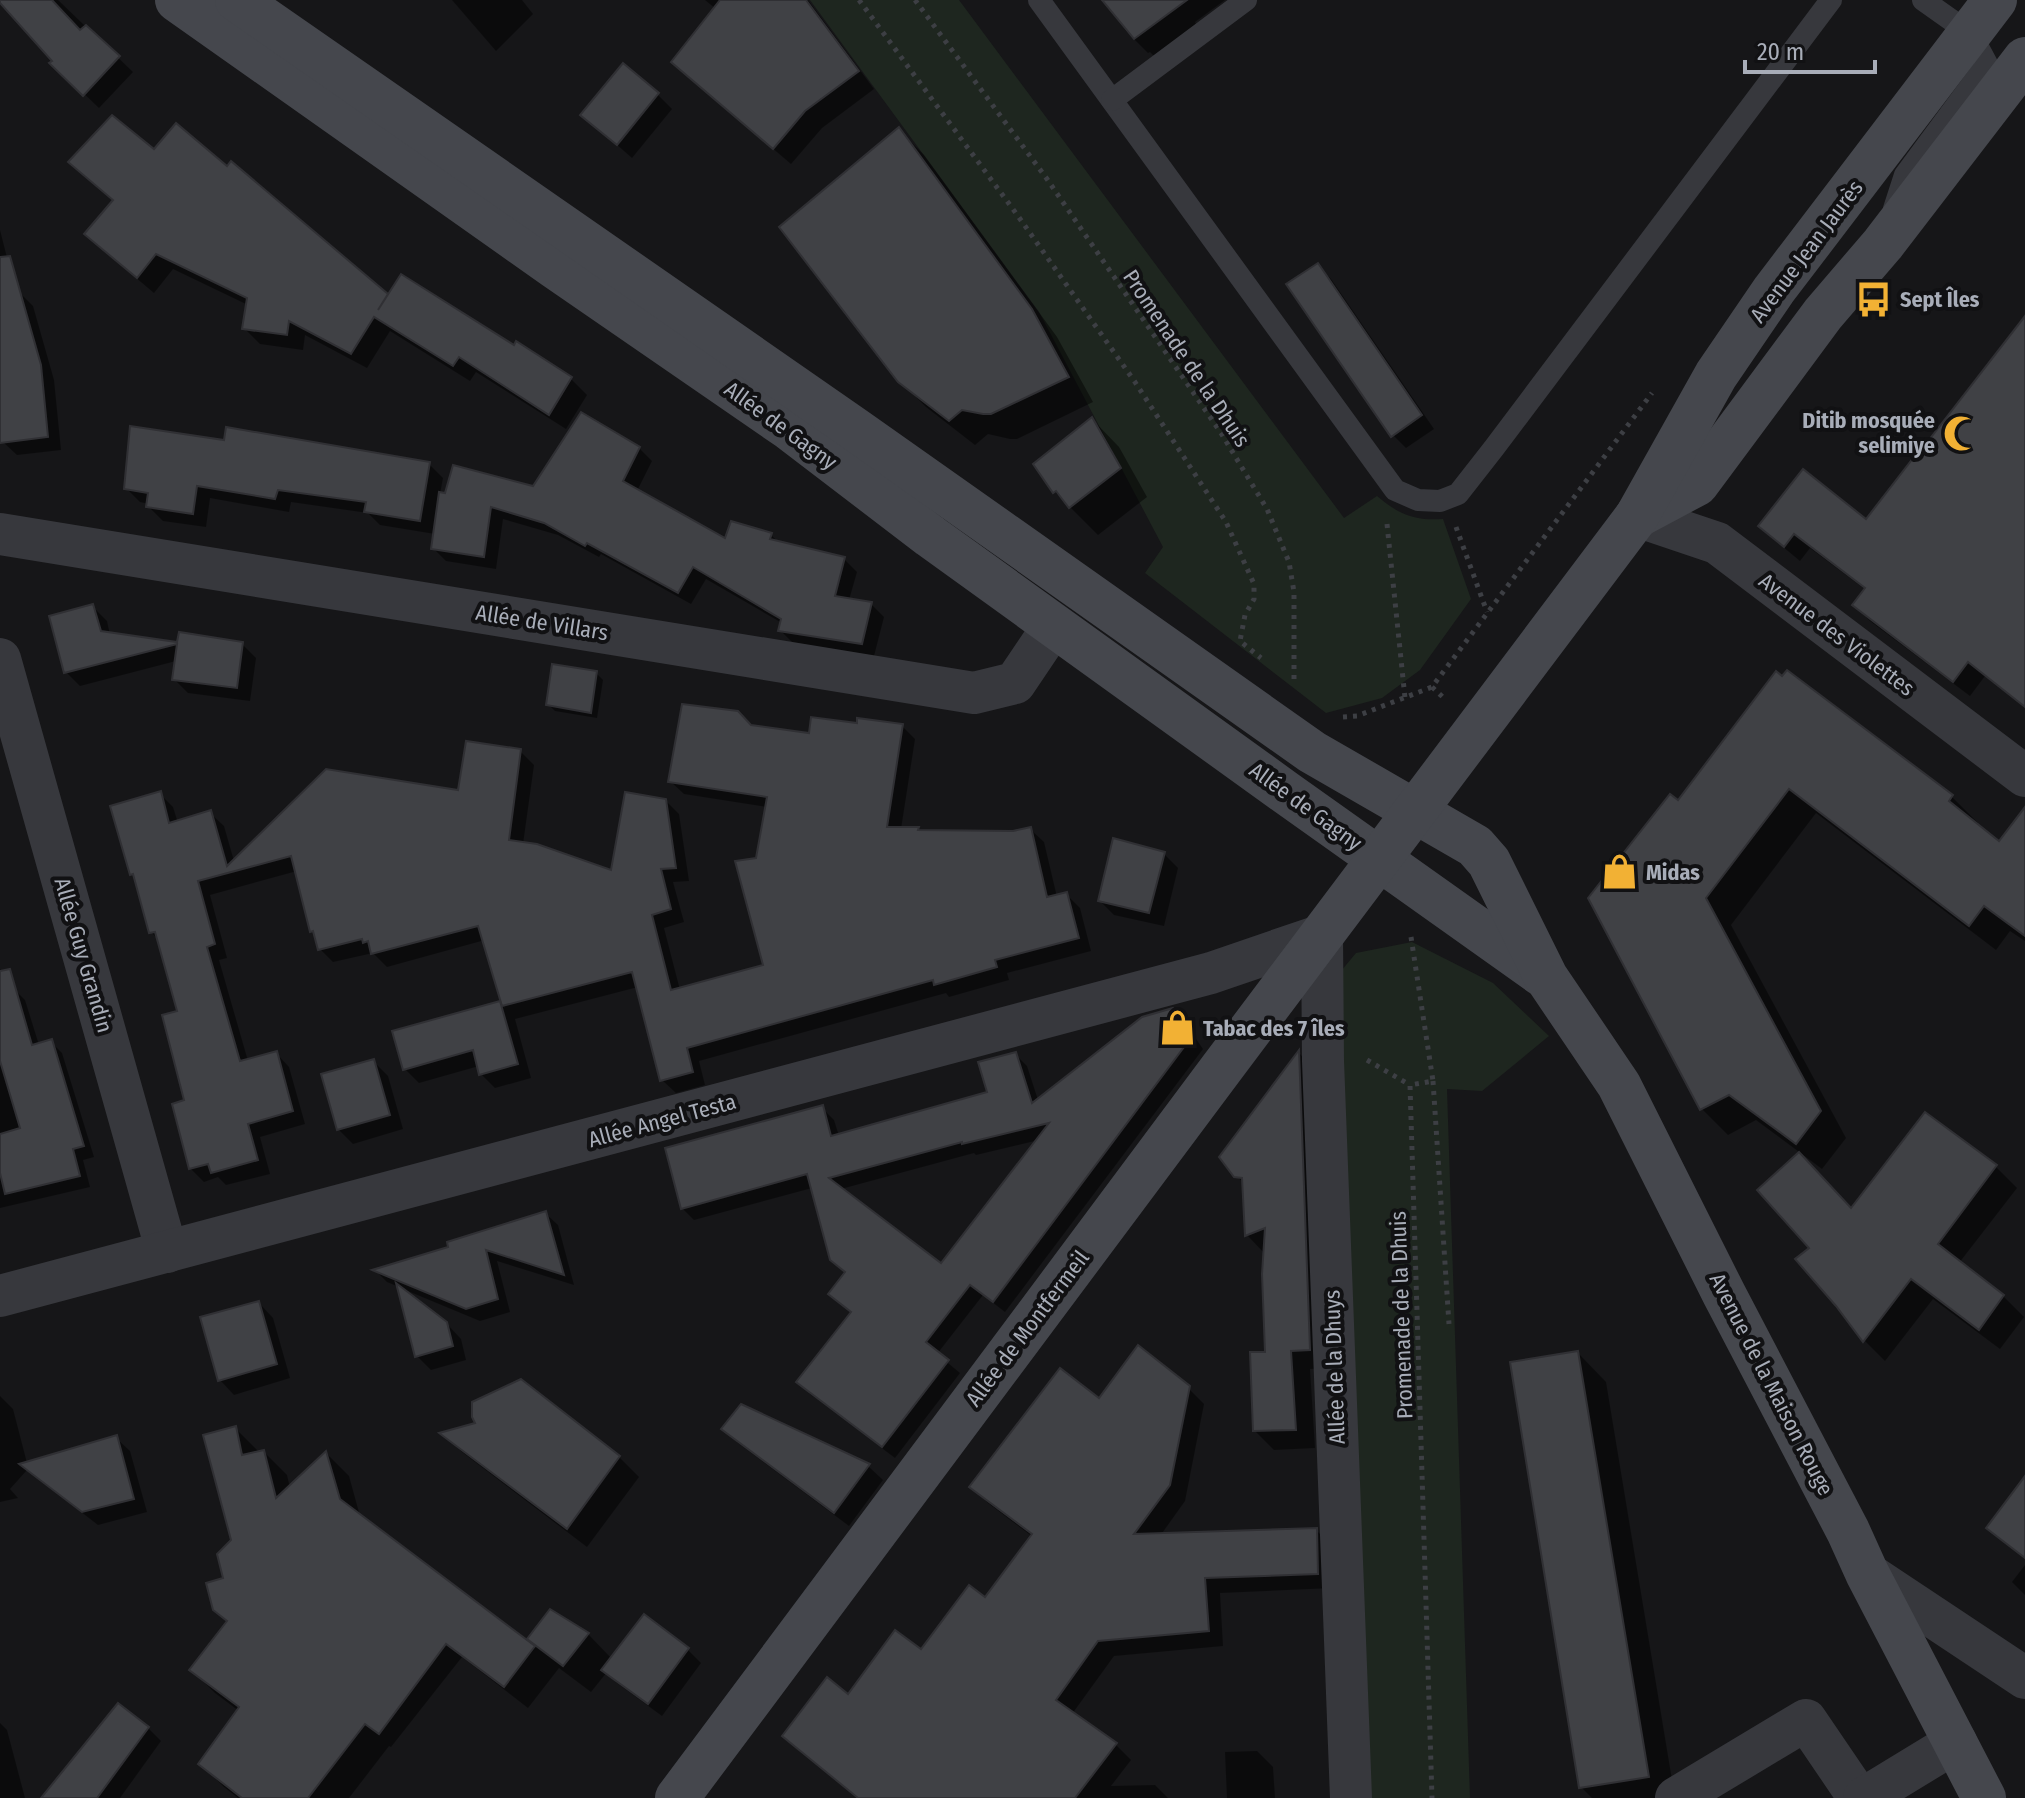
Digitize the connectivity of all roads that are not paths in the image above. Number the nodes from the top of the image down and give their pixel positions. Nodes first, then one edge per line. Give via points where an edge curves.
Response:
1 (177, 0) edge
2 (237, 0) edge
3 (1039, 0) edge
4 (1246, 0) edge
5 (1923, 0) edge
6 (1824, 3) edge
7 (1983, 17) edge
8 (2025, 59) edge
9 (1112, 100) junction
10 (1883, 244) junction
11 (1637, 516) junction
12 (0, 534) edge
13 (1054, 625) junction
14 (0, 659) edge
15 (2025, 776) edge
16 (1414, 812) junction
17 (1379, 859) junction
18 (1322, 935) junction
19 (1546, 977) junction
20 (167, 1252) junction
21 (0, 1296) edge
22 (1867, 1573) junction
23 (2025, 1678) edge
24 (1956, 1742) junction
25 (677, 1798) edge
26 (1351, 1798) edge
27 (1676, 1798) edge
28 (1862, 1798) edge
29 (1984, 1798) edge

1 - 13 main road, Allée de Gagny via 790,429
2 - 16 main road, Allée de Gagny via 1312,752
3 - 9 lane
4 - 9 lane
5 - 7 lane
6 - 9 lane via 1494,448 1458,494 1440,501 1418,500 1395,490
7 - 10 lane via 1987,64 1905,175
7 - 11 main road, Avenue Jean Jaurès via 1774,290 1716,375
8 - 10 main road, Avenue Jean Jaurès
10 - 11 main road, Avenue Jean Jaurès via 1823,314 1697,484
11 - 15 street, Avenue des Violettes via 1717,543
11 - 16 main road, Avenue Jean Jaurès
12 - 13 street, Allée de Villars via 974,693 1015,683
13 - 17 main road, Allée de Gagny
14 - 20 street, Allée Guy Grandin
16 - 17 main road, Avenue Jean Jaurès
16 - 19 main road, Avenue de la Maison Rouge via 1475,846 1489,862
17 - 18 main road, Allée de Montfermeil
17 - 19 main road, Avenue de la Maison Rouge
18 - 20 street, Allée Angel Testa via 1211,973
18 - 25 main road, Allée de Montfermeil
18 - 26 street, Allée de la Dhuys
19 - 22 main road, Avenue de la Maison Rouge via 1619,1085
20 - 21 street, Allée Angel Testa
22 - 23 street
22 - 24 main road, Avenue de la Maison Rouge
24 - 28 street
24 - 29 main road, Avenue de la Maison Rouge
27 - 28 street via 1806,1720

